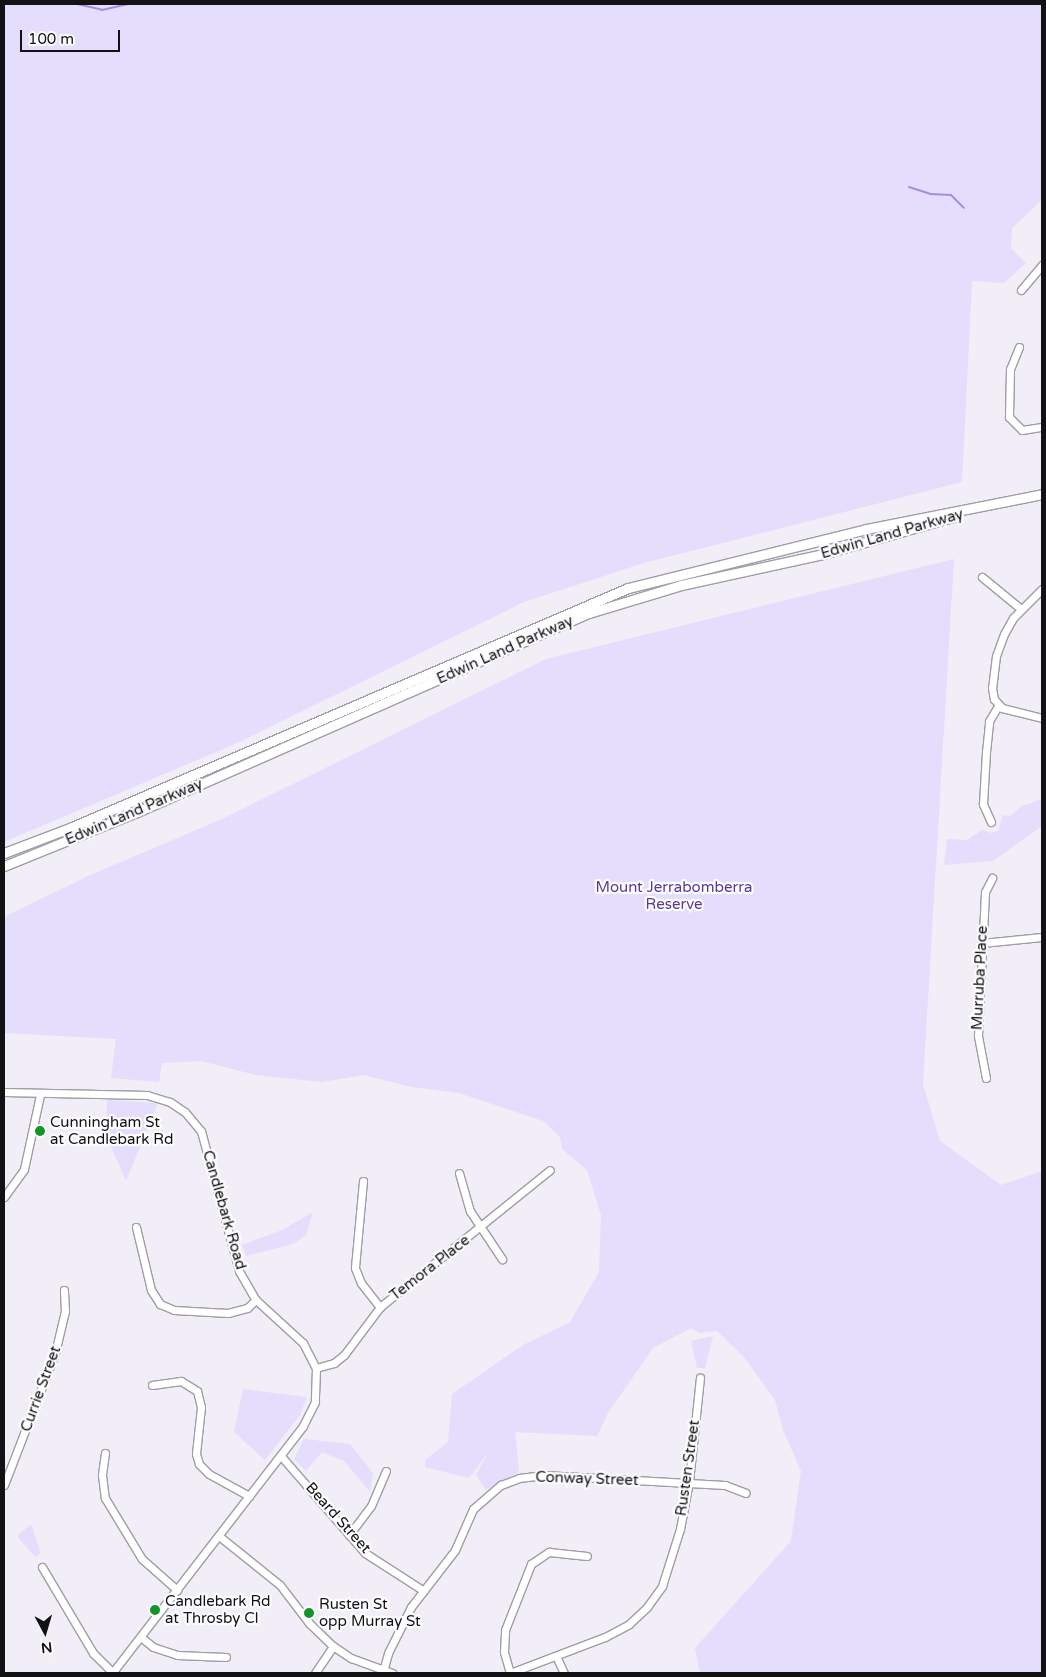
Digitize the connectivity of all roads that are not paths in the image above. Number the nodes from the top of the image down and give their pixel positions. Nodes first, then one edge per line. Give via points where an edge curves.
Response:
1 (1042, 265) edge
2 (1021, 290) dead end
3 (1018, 347) dead end
4 (1042, 427) edge
5 (1042, 494) edge
6 (1028, 497) junction
7 (982, 577) dead end
8 (1042, 589) edge
9 (1021, 609) junction
10 (998, 706) junction
11 (1042, 718) edge
12 (991, 822) dead end
13 (4, 853) edge
14 (4, 866) edge
15 (992, 878) dead end
16 (1042, 937) edge
17 (982, 943) junction
18 (986, 1078) dead end
19 (4, 1092) edge
20 (40, 1095) junction
21 (550, 1170) dead end
22 (459, 1174) dead end
23 (363, 1181) dead end
24 (4, 1197) edge
25 (136, 1227) dead end
26 (480, 1229) junction
27 (502, 1260) dead end
28 (64, 1290) dead end
29 (256, 1300) junction
30 (380, 1307) junction
31 (316, 1368) junction
32 (700, 1378) dead end
33 (152, 1385) dead end
34 (105, 1453) dead end
35 (281, 1456) junction
36 (386, 1471) dead end
37 (689, 1482) junction
38 (4, 1485) edge
39 (746, 1493) dead end
40 (249, 1496) junction
41 (219, 1536) junction
42 (349, 1536) junction
43 (587, 1556) dead end
44 (42, 1567) dead end
45 (177, 1590) junction
46 (424, 1591) junction
47 (142, 1638) junction
48 (333, 1646) junction
49 (556, 1656) junction
50 (226, 1657) dead end
51 (384, 1671) junction
52 (113, 1673) edge
53 (315, 1673) edge
54 (392, 1673) edge
55 (510, 1673) edge
56 (564, 1673) edge

1 - 2 street
3 - 4 street via 1010,366 1008,417 1022,430
5 - 6 main road, Edwin Land Parkway
6 - 13 main road, Edwin Land Parkway via 866,528 628,588
6 - 14 main road, Edwin Land Parkway via 823,554 681,585 589,613 146,808
7 - 9 street
8 - 9 street
9 - 10 street via 1009,624 996,656 992,688
10 - 11 street
10 - 12 street via 989,721 986,752 983,804
15 - 17 street, Murruba Place via 984,892
16 - 17 street
17 - 18 street, Murruba Place via 977,1042
19 - 20 street, Candlebark Road
20 - 24 street via 24,1169
20 - 29 street, Candlebark Road via 147,1095 170,1102 193,1119 207,1150 239,1271
21 - 26 street, Temora Place
22 - 26 street
23 - 30 street via 355,1268 361,1283
25 - 29 street via 151,1290 160,1304 174,1310 228,1313 247,1308
26 - 27 street
26 - 30 street, Temora Place
28 - 38 street, Currie Street via 65,1311 55,1353
29 - 31 street, Candlebark Road via 303,1343
30 - 31 street, Temora Place via 344,1355
31 - 35 street, Candlebark Road via 317,1383 310,1416
32 - 37 street, Rusten Street
33 - 40 street via 181,1381 197,1391 201,1407 196,1454 199,1464 209,1474
34 - 45 street via 102,1475 105,1498 142,1559
35 - 40 street, Candlebark Road
35 - 42 street, Beard Street via 332,1511
36 - 42 street via 371,1506
37 - 39 street, Conway Street via 725,1485
37 - 46 street, Conway Street via 544,1476 509,1481 489,1493 473,1509 455,1550
37 - 49 street, Rusten Street via 672,1557 662,1586 648,1607 621,1628
40 - 41 street, Candlebark Road
41 - 45 street, Candlebark Road
41 - 48 street via 280,1585 309,1623
42 - 46 street, Beard Street via 365,1553
43 - 55 street via 549,1552 531,1564 505,1630 504,1652
44 - 52 street via 93,1653
45 - 47 street, Candlebark Road
46 - 51 street, Conway Street via 398,1631
47 - 50 street via 153,1647 177,1655
47 - 52 street, Candlebark Road
48 - 51 street
48 - 53 street
49 - 55 street, Rusten Street
49 - 56 street
51 - 54 street

